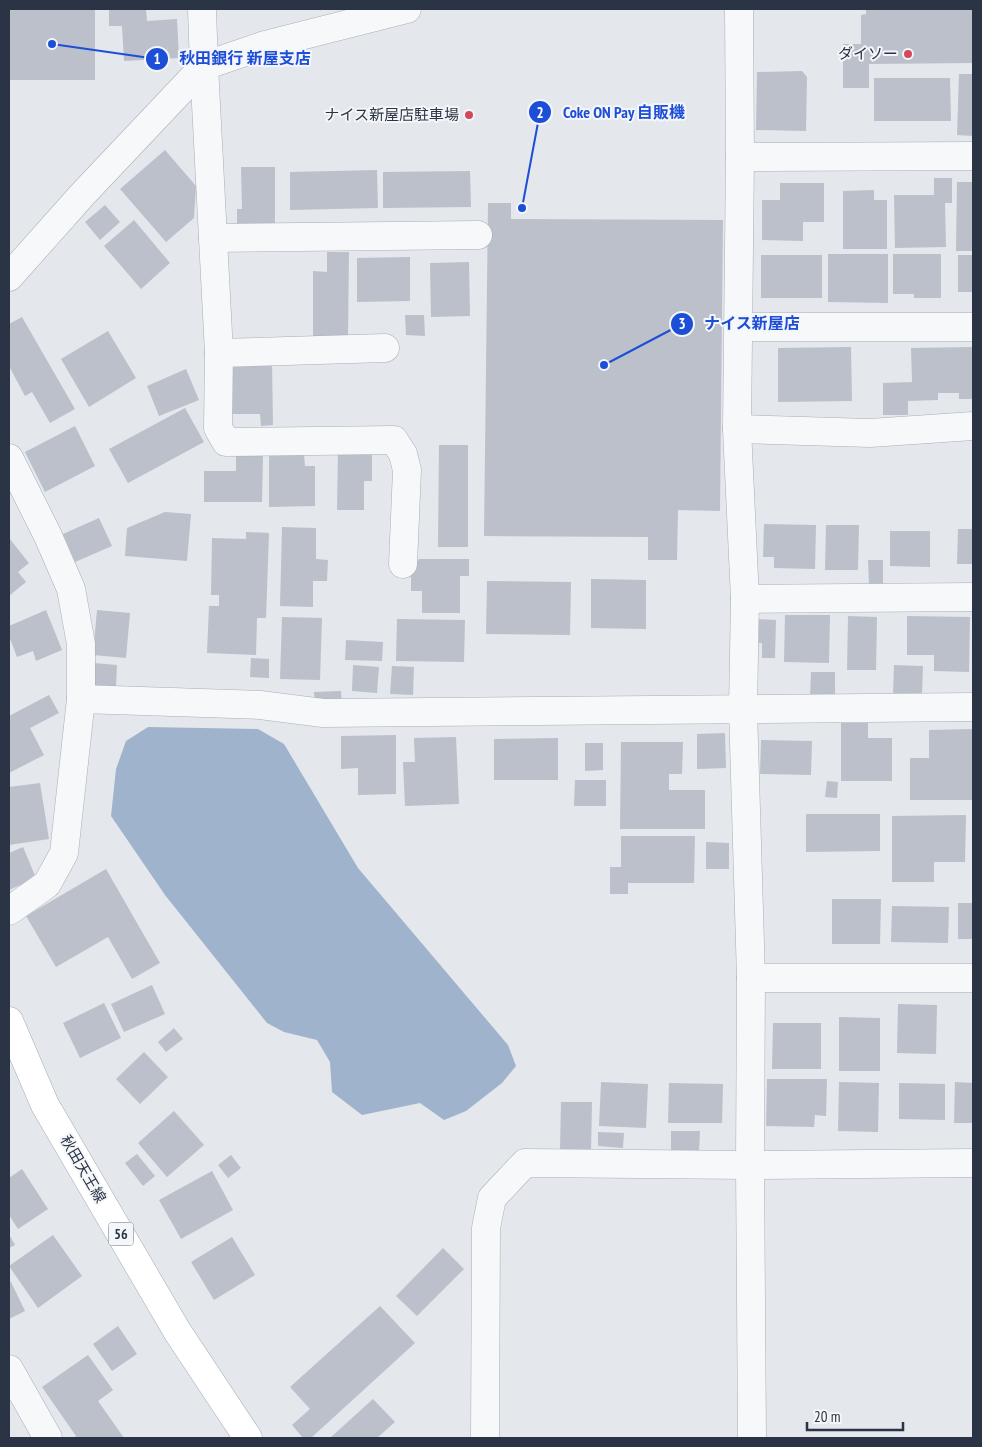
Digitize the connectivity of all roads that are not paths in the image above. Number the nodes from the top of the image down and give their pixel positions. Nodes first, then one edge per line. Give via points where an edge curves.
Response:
1 (202, 9) edge
2 (407, 9) edge
3 (738, 9) edge
4 (204, 66) junction
5 (973, 156) edge
6 (740, 157) junction
7 (478, 235) dead end
8 (213, 238) junction
9 (9, 277) edge
10 (739, 327) junction
11 (973, 327) edge
12 (385, 348) dead end
13 (219, 353) junction
14 (973, 426) edge
15 (737, 429) junction
16 (9, 458) edge
17 (403, 564) dead end
18 (973, 596) edge
19 (745, 599) junction
20 (81, 698) junction
21 (973, 707) edge
22 (743, 709) junction
23 (9, 911) edge
24 (751, 978) junction
25 (973, 978) edge
26 (9, 1021) edge
27 (973, 1164) edge
28 (750, 1165) junction
29 (9, 1369) edge
30 (48, 1438) edge
31 (248, 1438) edge
32 (486, 1438) edge
33 (752, 1438) edge

1 - 4 street
2 - 4 street via 265,45
3 - 6 street
4 - 8 street
4 - 9 street
5 - 6 street
6 - 10 street
7 - 8 street
8 - 13 street
10 - 11 street
10 - 15 street
12 - 13 street
13 - 17 street via 218,428 226,442 394,440 403,454 407,470
14 - 15 street via 870,433
15 - 19 street
16 - 20 street via 71,589 81,644
18 - 19 street
19 - 22 street
20 - 22 street via 260,705 323,713
20 - 23 street via 64,853 47,884
21 - 22 street
22 - 24 street
24 - 25 street
24 - 28 street
26 - 31 main road, 秋田天王線 / 56 via 45,1105 177,1331
27 - 28 street
28 - 32 street via 525,1163 492,1198 486,1228
28 - 33 street
29 - 30 street

